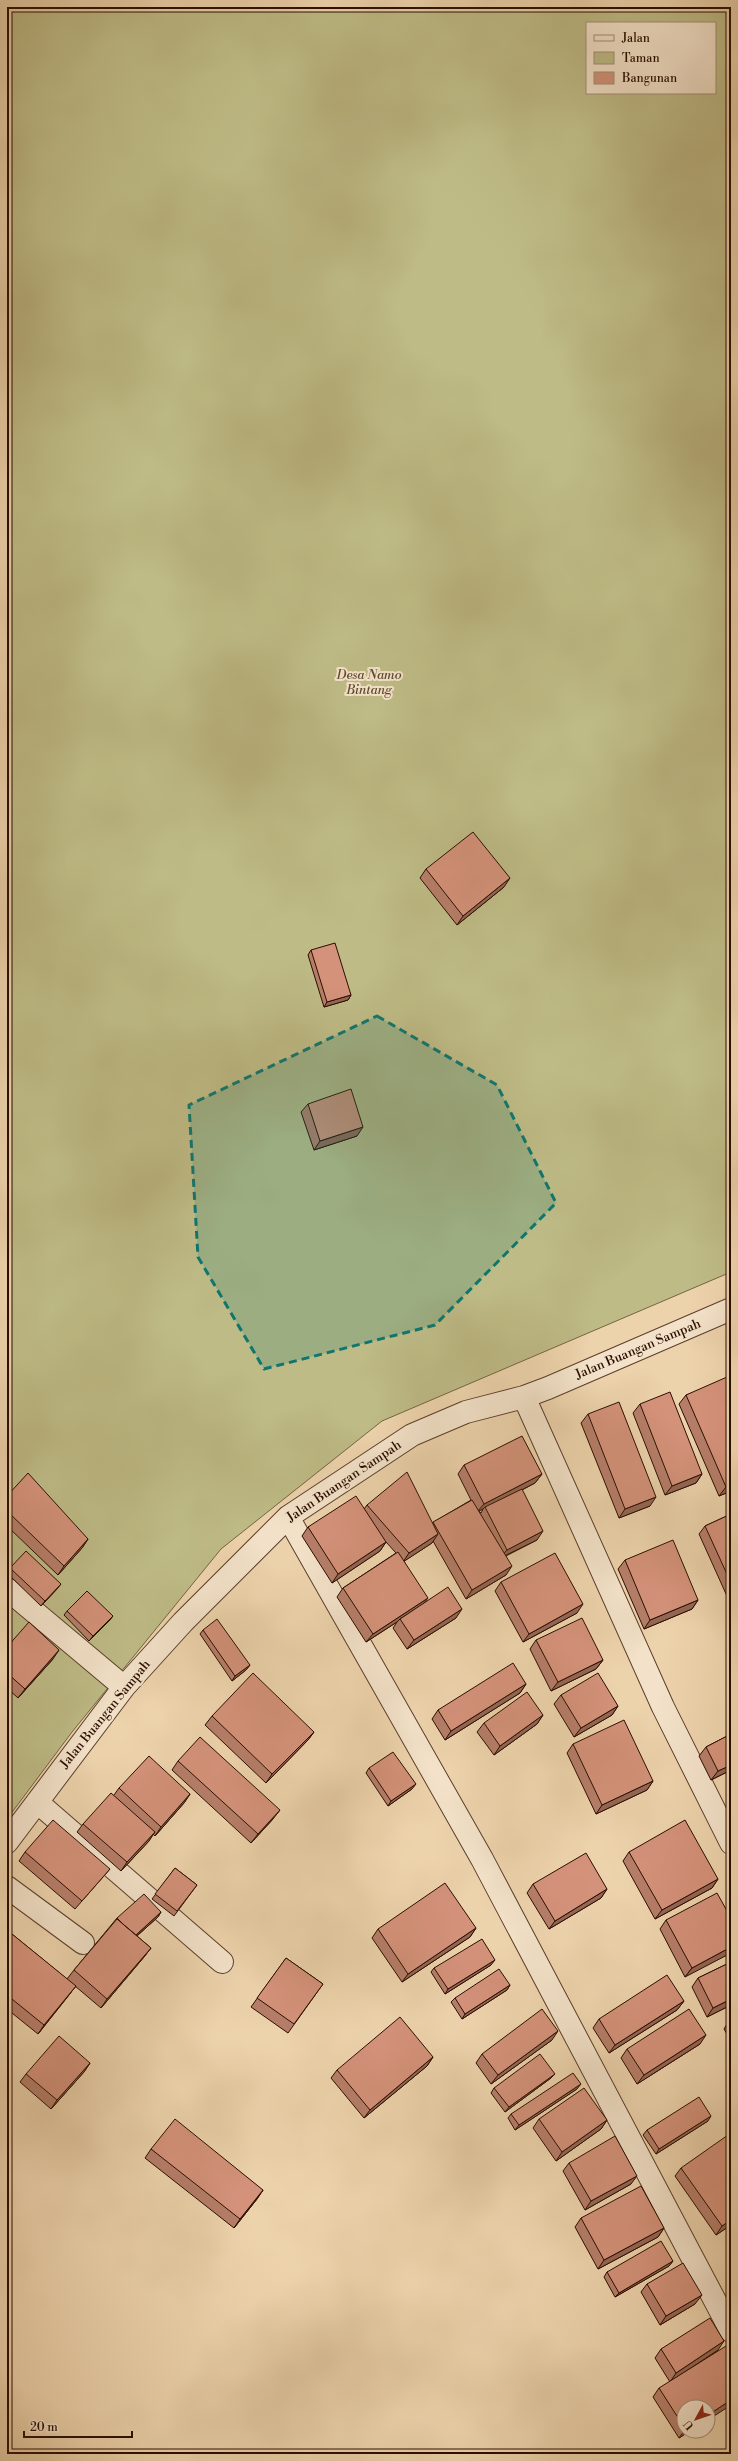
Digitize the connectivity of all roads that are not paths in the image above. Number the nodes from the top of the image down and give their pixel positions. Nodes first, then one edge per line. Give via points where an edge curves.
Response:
1 (731, 1309) edge
2 (524, 1397) junction
3 (288, 1517) junction
4 (7, 1589) edge
5 (124, 1687) junction
6 (37, 1802) junction
7 (7, 1842) edge
8 (731, 1843) edge
9 (7, 1887) edge
10 (83, 1943) dead end
11 (222, 1962) dead end
12 (731, 2331) edge

1 - 2 street, Jalan Buangan Sampah
2 - 3 street, Jalan Buangan Sampah via 466,1412 412,1435
2 - 8 street via 664,1707
3 - 5 street, Jalan Buangan Sampah via 183,1622
3 - 12 street via 482,1859
4 - 5 street
5 - 6 street, Jalan Buangan Sampah
6 - 7 street, Jalan Buangan Sampah
6 - 11 street
9 - 10 street

